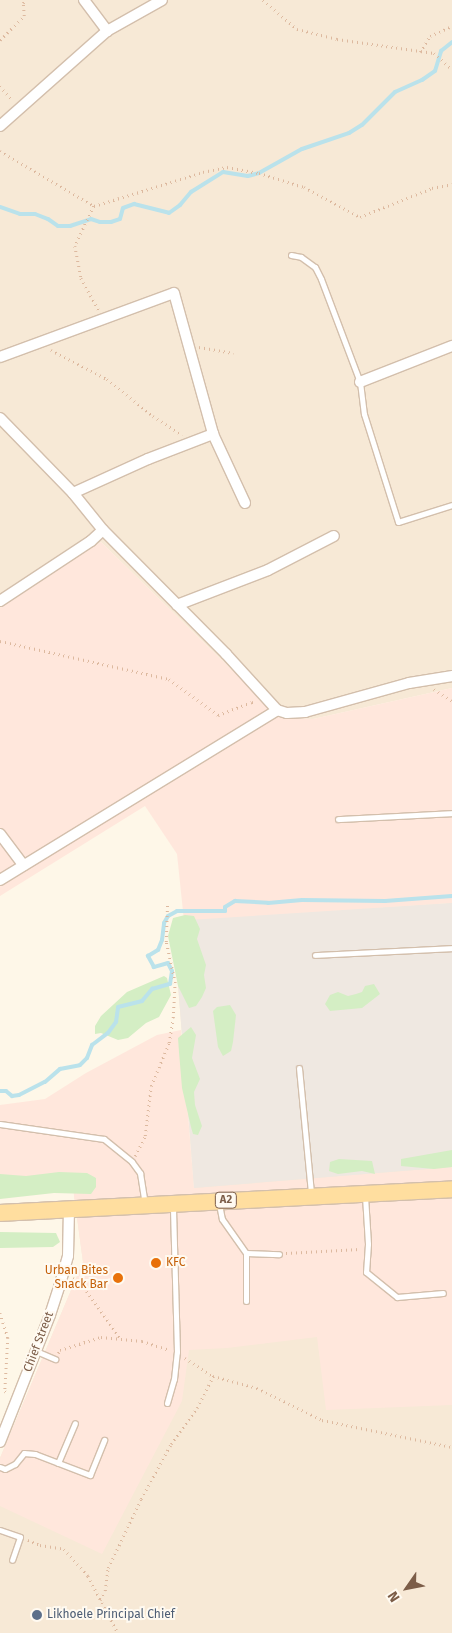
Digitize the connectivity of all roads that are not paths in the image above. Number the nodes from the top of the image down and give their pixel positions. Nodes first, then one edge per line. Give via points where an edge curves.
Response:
1 (84, 0) edge
2 (162, 0) edge
3 (107, 31) junction
4 (0, 126) edge
5 (291, 255) dead end
6 (452, 346) edge
7 (0, 357) edge
8 (360, 382) junction
9 (0, 418) edge
10 (213, 434) junction
11 (72, 493) junction
12 (245, 503) dead end
13 (452, 504) edge
14 (102, 530) junction
15 (334, 536) dead end
16 (0, 601) edge
17 (177, 605) junction
18 (452, 676) edge
19 (275, 708) junction
20 (452, 813) edge
21 (338, 819) dead end
22 (0, 834) edge
23 (24, 865) junction
24 (0, 880) edge
25 (452, 948) edge
26 (315, 955) dead end
27 (299, 1068) dead end
28 (0, 1124) edge
29 (452, 1189) edge
30 (365, 1193) junction
31 (311, 1196) junction
32 (219, 1201) junction
33 (173, 1203) junction
34 (145, 1205) junction
35 (69, 1210) junction
36 (0, 1214) edge
37 (246, 1253) junction
38 (280, 1254) road end
39 (443, 1293) dead end
40 (246, 1301) dead end
41 (36, 1351) junction
42 (55, 1359) road end
43 (167, 1403) dead end
44 (75, 1423) dead end
45 (104, 1440) dead end
46 (0, 1442) edge
47 (58, 1463) junction
48 (0, 1466) edge
49 (0, 1530) edge
50 (12, 1560) dead end

1 - 3 street
2 - 3 street
3 - 4 street
5 - 8 lane via 315,267
6 - 8 street
7 - 10 street via 174,293
8 - 13 lane via 364,414 398,522
9 - 11 street
10 - 11 street
10 - 12 street
11 - 14 street
14 - 16 street via 91,541
14 - 17 street
15 - 17 street via 268,570
17 - 19 street
18 - 19 street via 410,683 304,712 287,713
19 - 23 street
20 - 21 lane
22 - 23 street
23 - 24 street
25 - 26 lane
27 - 31 lane
28 - 34 lane via 104,1139 132,1162 140,1173
29 - 30 main road, A2
30 - 31 main road, A2
30 - 39 lane via 366,1272 397,1298
31 - 32 main road, A2
32 - 33 main road, A2
32 - 37 lane via 222,1219
33 - 34 main road, A2
33 - 43 lane via 177,1352
34 - 35 main road, A2
35 - 36 main road, A2
35 - 41 street, Chief Street via 68,1256
37 - 38 lane
37 - 40 lane
41 - 42 lane
41 - 46 street, Chief Street
44 - 47 lane
45 - 47 lane via 90,1475
47 - 48 lane via 24,1453 15,1464 5,1469
49 - 50 lane via 20,1537

